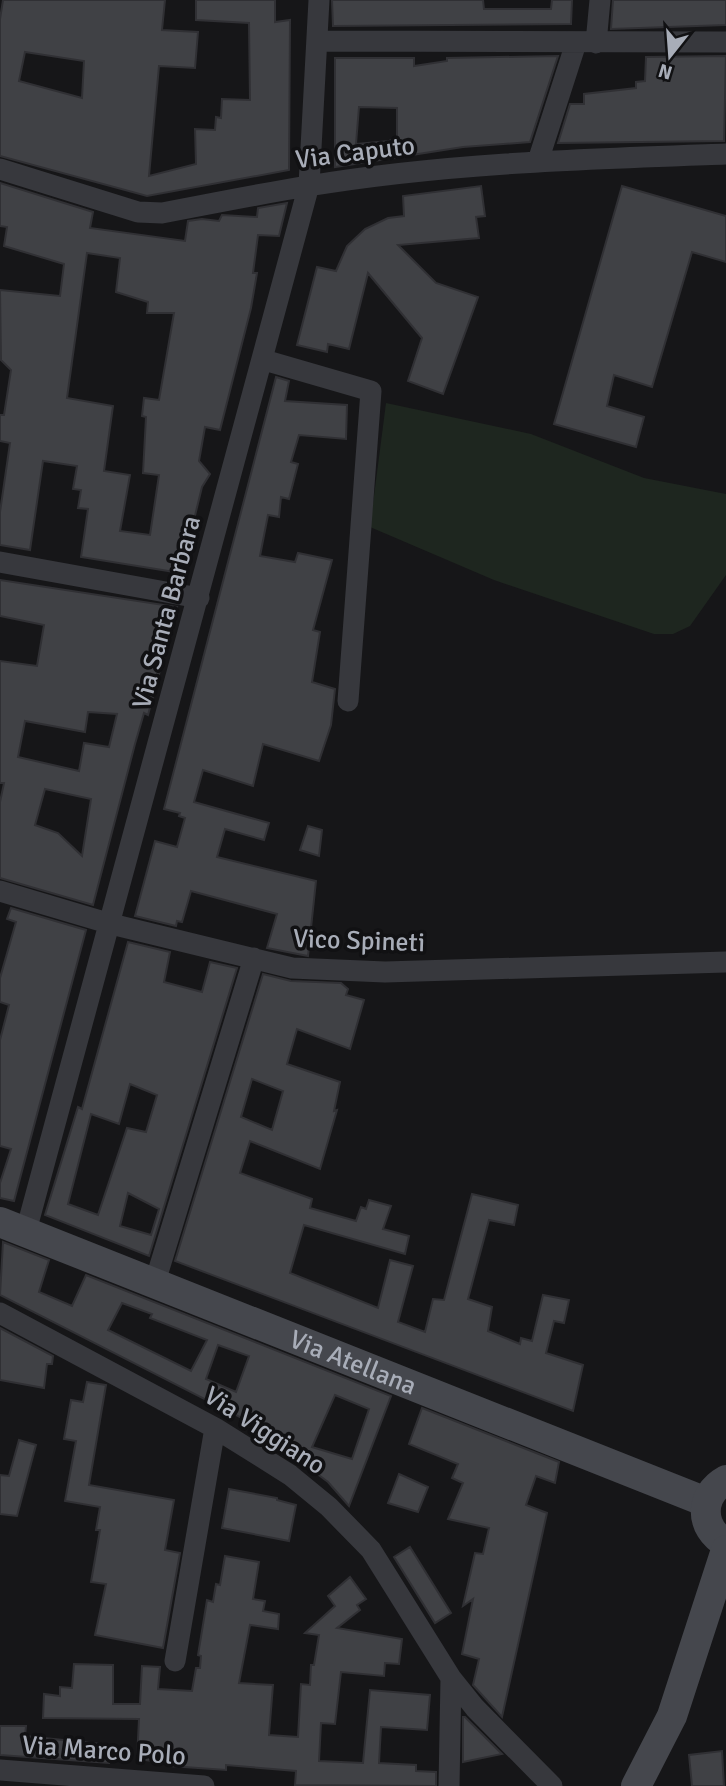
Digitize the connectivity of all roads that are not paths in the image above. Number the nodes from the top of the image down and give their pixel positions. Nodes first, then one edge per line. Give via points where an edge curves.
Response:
1 (319, 0) edge
2 (600, 0) edge
3 (318, 41) junction
4 (726, 42) edge
5 (586, 43) junction
6 (726, 154) edge
7 (537, 161) junction
8 (0, 169) edge
9 (309, 185) junction
10 (264, 360) junction
11 (0, 562) edge
12 (199, 598) junction
13 (348, 701) dead end
14 (0, 891) edge
15 (111, 924) junction
16 (254, 958) junction
17 (726, 962) edge
18 (13, 1226) edge
19 (155, 1282) junction
20 (0, 1313) edge
21 (215, 1428) junction
22 (726, 1480) edge
23 (706, 1502) junction
24 (726, 1543) edge
25 (726, 1550) edge
26 (175, 1661) dead end
27 (451, 1678) junction
28 (0, 1770) edge
29 (204, 1786) edge
30 (449, 1786) edge
31 (552, 1786) edge
32 (636, 1786) edge

1 - 3 street, Via Santa Barbara
2 - 5 street
3 - 5 street
3 - 9 street, Via Santa Barbara
4 - 5 street
5 - 7 street
6 - 7 street, Via Caputo
7 - 9 street, Via Caputo
8 - 9 street, Via Caputo via 138,212 162,213
9 - 10 street, Via Santa Barbara
10 - 12 street, Via Santa Barbara
10 - 13 street via 371,391
11 - 12 street
12 - 15 street, Via Santa Barbara
14 - 15 street, Vico Spineti
15 - 16 street, Vico Spineti
15 - 18 street, Via Santa Barbara
16 - 17 street, Vico Spineti via 292,968 371,972
16 - 19 street
18 - 19 main road, Via Atellana
19 - 23 main road, Via Atellana
20 - 21 street, Via Viggiano
21 - 26 street
21 - 27 street, Via Viggiano via 290,1475 371,1550
22 - 23 main road
23 - 24 main road via 709,1528
25 - 32 main road via 672,1716
27 - 30 street
27 - 31 street, Via Viggiano
28 - 29 street, Via Marco Polo

